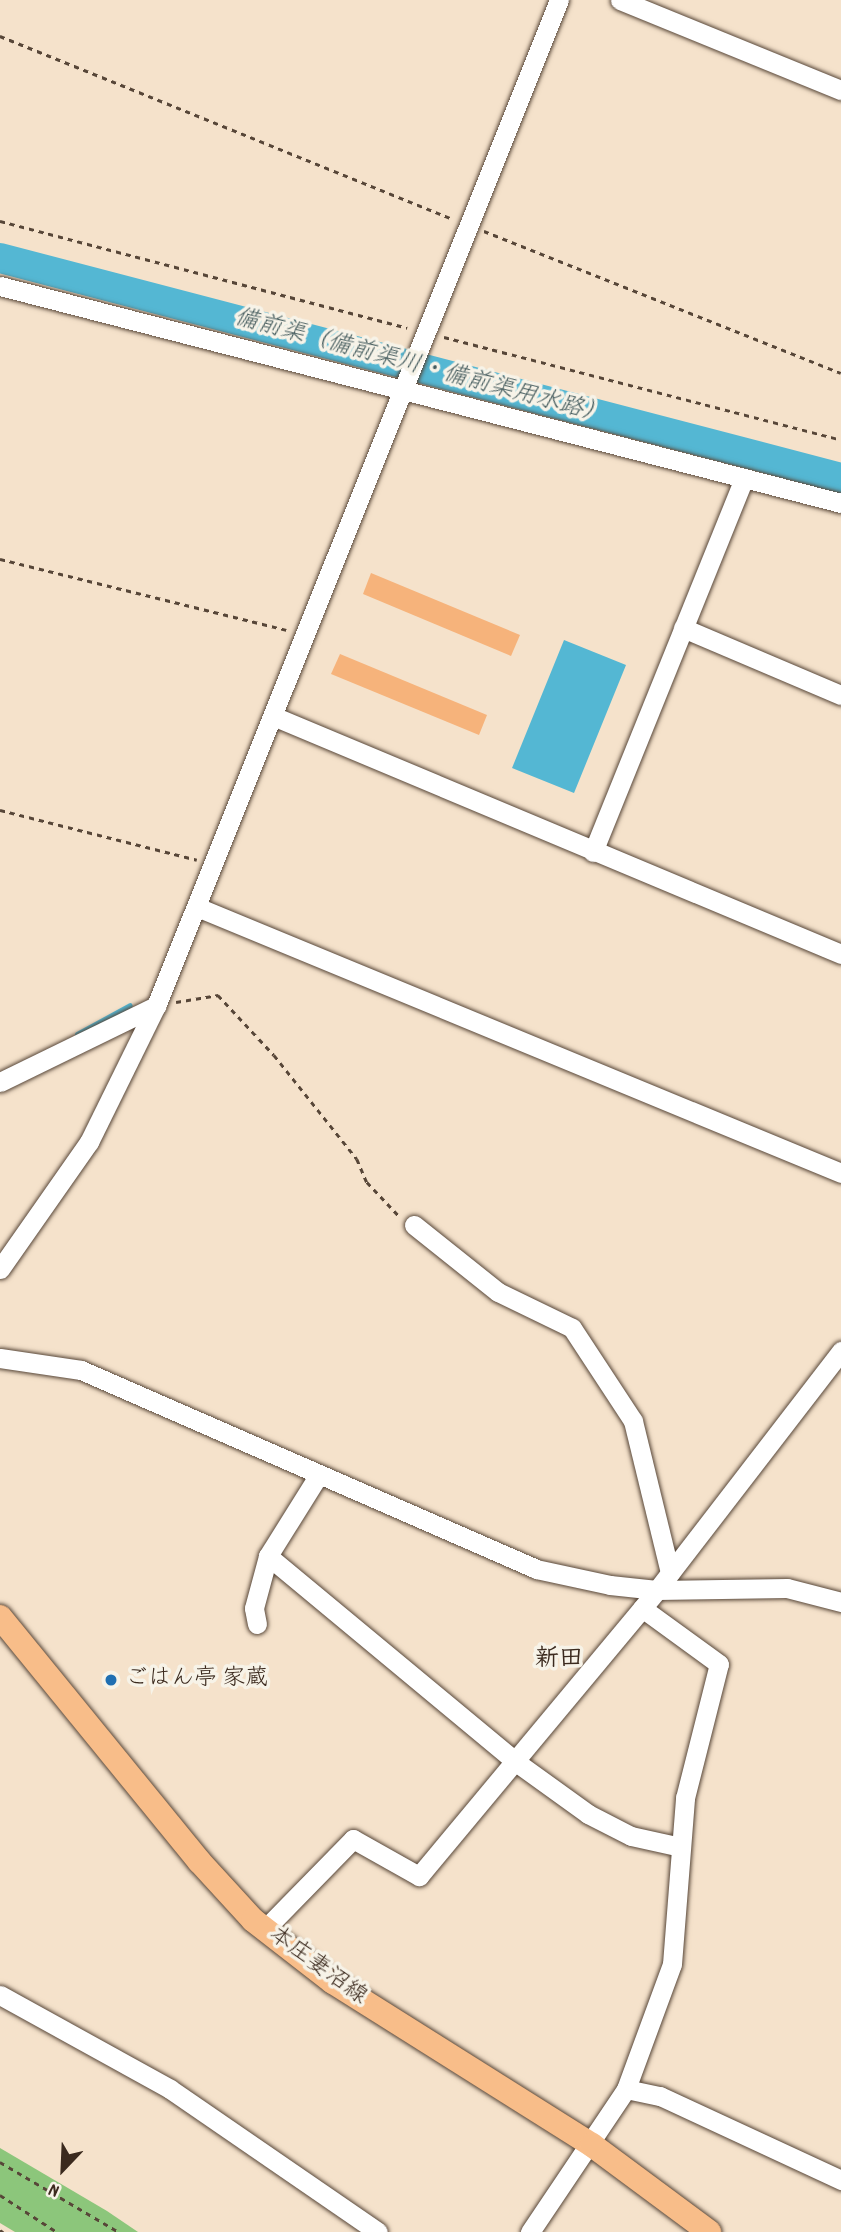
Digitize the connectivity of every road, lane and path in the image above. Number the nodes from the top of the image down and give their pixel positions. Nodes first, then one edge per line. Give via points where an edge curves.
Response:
1 (559, 0) edge
2 (620, 0) edge
3 (0, 36) edge
4 (841, 90) edge
5 (0, 221) edge
6 (468, 224) junction
7 (0, 286) edge
8 (422, 340) junction
9 (841, 373) edge
10 (402, 389) junction
11 (841, 440) edge
12 (744, 478) junction
13 (841, 503) edge
14 (0, 559) edge
15 (683, 628) junction
16 (307, 635) junction
17 (841, 695) edge
18 (274, 716) junction
19 (0, 810) edge
20 (593, 852) junction
21 (214, 865) junction
22 (197, 907) junction
23 (841, 954) edge
24 (156, 1006) junction
25 (0, 1082) edge
26 (841, 1173) edge
27 (414, 1225) joint
28 (0, 1269) edge
29 (841, 1351) edge
30 (0, 1358) edge
31 (318, 1476) junction
32 (268, 1556) junction
33 (670, 1573) junction
34 (657, 1590) junction
35 (841, 1602) edge
36 (642, 1608) junction
37 (0, 1618) edge
38 (257, 1624) dead end
39 (516, 1762) junction
40 (681, 1847) junction
41 (265, 1929) junction
42 (0, 1995) edge
43 (626, 2089) junction
44 (592, 2145) junction
45 (0, 2162) edge
46 (841, 2180) edge
47 (0, 2195) edge
48 (57, 2232) edge
49 (119, 2232) edge
50 (378, 2232) edge
51 (530, 2232) edge
52 (709, 2232) edge

1 - 6 street
2 - 4 street
3 - 6 path
5 - 8 path
6 - 8 street
6 - 9 path
7 - 10 street
8 - 10 street
8 - 11 path
10 - 12 street
10 - 16 street
12 - 13 street
12 - 15 street
14 - 16 path
15 - 17 street
15 - 20 street
16 - 18 street
18 - 20 street
18 - 21 street
19 - 21 path
20 - 23 street
21 - 22 street
22 - 24 street
22 - 26 street
24 - 25 street
24 - 27 path via 218,996 274,1055 357,1159 387,1208
24 - 28 street via 89,1142
27 - 33 street via 498,1292 572,1328 633,1421
29 - 33 street
30 - 31 street via 81,1370
31 - 32 street
31 - 34 street via 536,1569 610,1586
32 - 38 street via 254,1608
32 - 39 street
33 - 34 street
34 - 35 street via 787,1588
34 - 36 street
36 - 39 street
36 - 40 street via 719,1664 685,1798
37 - 41 main road, 本庄妻沼線 via 199,1861
39 - 40 street via 588,1814 631,1836
39 - 41 street via 419,1876 352,1839
40 - 43 street via 672,1964
41 - 44 main road, 本庄妻沼線 via 333,1982
42 - 50 street via 170,2089
43 - 44 street
43 - 46 street via 660,2096
44 - 51 street
44 - 52 main road, 本庄妻沼線
45 - 49 path
47 - 48 path

